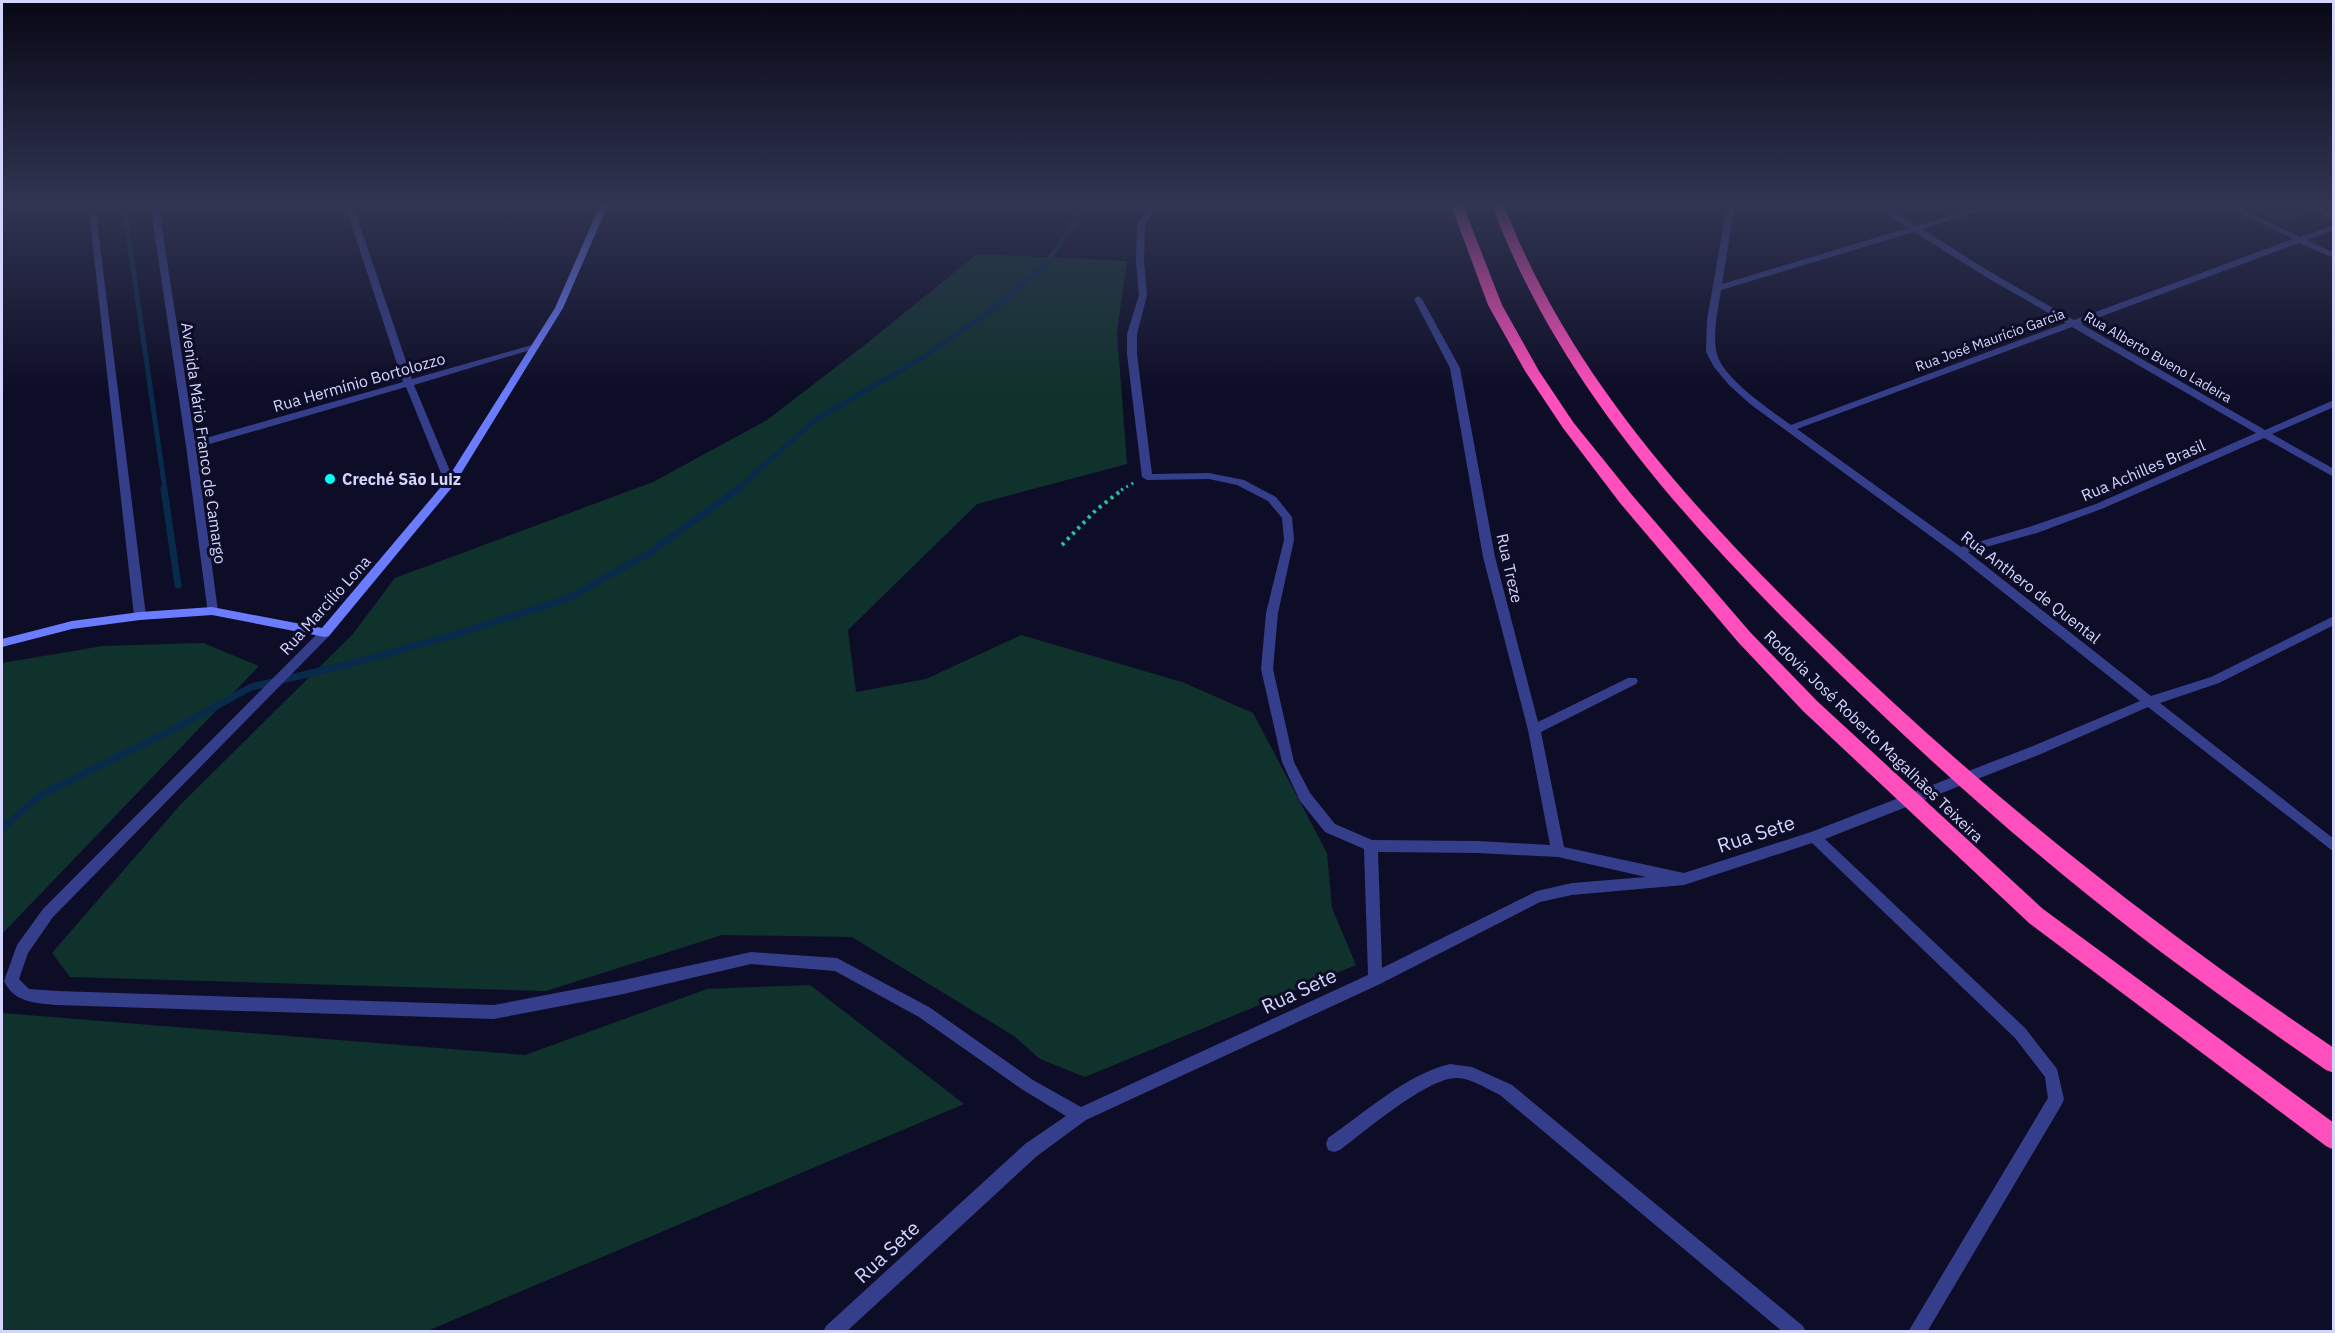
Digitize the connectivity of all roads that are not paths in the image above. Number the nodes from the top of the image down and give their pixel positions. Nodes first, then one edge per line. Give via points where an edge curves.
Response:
1 (99, 267) edge
2 (164, 267) edge
3 (371, 267) edge
4 (577, 267) edge
5 (1141, 267) edge
6 (1481, 267) edge
7 (1525, 267) edge
8 (1721, 267) edge
9 (1789, 267) edge
10 (1979, 267) edge
11 (2222, 267) edge
12 (1718, 288) junction
13 (1418, 299) dead end
14 (2073, 323) junction
15 (534, 347) junction
16 (409, 384) junction
17 (2334, 403) edge
18 (1791, 428) junction
19 (2264, 433) junction
20 (191, 446) junction
21 (2334, 474) edge
22 (450, 483) junction
23 (1959, 551) junction
24 (212, 611) junction
25 (140, 616) junction
26 (2334, 620) edge
27 (325, 633) junction
28 (2, 643) edge
29 (1632, 681) dead end
30 (2151, 701) junction
31 (1534, 730) junction
32 (1814, 837) junction
33 (1371, 846) junction
34 (2334, 847) edge
35 (1558, 851) junction
36 (1684, 879) junction
37 (1375, 979) junction
38 (2334, 1062) edge
39 (1080, 1115) junction
40 (2334, 1137) edge
41 (1334, 1144) dead end
42 (832, 1332) edge
43 (1797, 1332) edge
44 (1917, 1332) edge

1 - 25 street
2 - 20 street, Avenida Mário Franco de Camargo
3 - 16 street
4 - 15 street, Rua Marcílio Lona via 559,308
5 - 33 street via 1143,295 1132,334 1132,354 1147,477 1209,476 1240,482 1272,499 1287,517 1289,540 1272,613 1267,669 1288,762 1305,797 1330,828
6 - 40 highway, Rodovia José Roberto Magalhães Teixeira via 1495,305 1568,425 1626,500 1744,637 1810,706 2036,916
7 - 38 highway, Rodovia José Roberto Magalhães Teixeira via 1557,331 1598,393 1760,587 1838,664 2067,867 2163,941
8 - 12 street
9 - 12 street
10 - 14 street, Rua Alberto Bueno Ladeira
11 - 14 street, Rua José Maurício Garcia
12 - 18 street, Rua Anthero de Quental via 1711,352 1732,383
13 - 31 street, Rua Treze via 1455,368 1489,557
14 - 18 street, Rua José Maurício Garcia
14 - 19 street, Rua Alberto Bueno Ladeira
15 - 16 street, Rua Hermínio Bortolozzo
15 - 22 street, Rua Marcílio Lona
16 - 20 street, Rua Hermínio Bortolozzo
16 - 22 street
17 - 19 street, Rua Achilles Brasil
18 - 23 street, Rua Anthero de Quental
19 - 21 street, Rua Alberto Bueno Ladeira
19 - 23 street, Rua Achilles Brasil via 2100,506
20 - 24 street, Avenida Mário Franco de Camargo
22 - 27 street, Rua Marcílio Lona
23 - 30 street, Rua Anthero de Quental
24 - 25 street
24 - 27 street
25 - 28 street via 72,625
26 - 30 street, Rua Sete via 2215,681
27 - 39 street, Rua Marcílio Lona via 48,913 22,950 11,981 26,995 494,1012 751,958 837,965 924,1012
29 - 31 street
30 - 32 street, Rua Sete
30 - 34 street, Rua Anthero de Quental
31 - 35 street, Rua Treze
32 - 36 street, Rua Sete
32 - 44 street via 2020,1033 2052,1074 2056,1099
33 - 35 street
33 - 37 street
35 - 36 street
36 - 37 street, Rua Sete via 1572,889 1537,897
37 - 39 street, Rua Sete
39 - 42 street, Rua Sete via 1022,1158
41 - 43 street via 1431,1077 1450,1071 1470,1073 1506,1090

